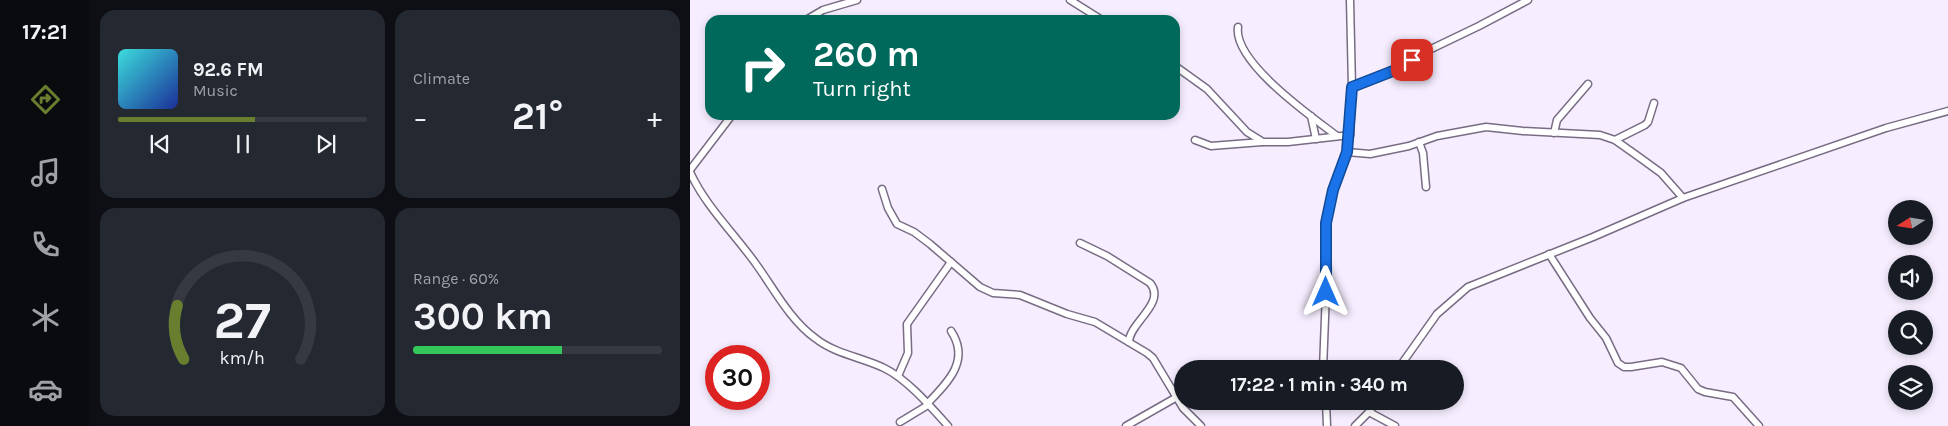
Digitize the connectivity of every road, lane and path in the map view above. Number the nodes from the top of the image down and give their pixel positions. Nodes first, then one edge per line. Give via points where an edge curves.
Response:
1 (857, 0) edge
2 (1070, 0) edge
3 (1350, 0) edge
4 (1526, 0) edge
5 (814, 15) edge
6 (1094, 15) edge
7 (1238, 27) dead end
8 (1180, 70) edge
9 (1588, 84) dead end
10 (1352, 87) junction
11 (1654, 103) dead end
12 (1948, 111) edge
13 (1311, 116) junction
14 (728, 120) edge
15 (1554, 133) junction
16 (1350, 135) junction
17 (1337, 136) junction
18 (1316, 139) junction
19 (1195, 140) dead end
20 (1615, 140) junction
21 (1263, 142) junction
22 (1419, 142) junction
23 (1347, 152) junction
24 (690, 171) edge
25 (696, 184) junction
26 (1426, 187) dead end
27 (882, 189) dead end
28 (690, 190) edge
29 (1683, 198) junction
30 (1080, 243) dead end
31 (1549, 254) junction
32 (951, 262) junction
33 (951, 331) dead end
34 (1128, 342) junction
35 (1323, 360) edge
36 (1404, 360) edge
37 (898, 376) junction
38 (1174, 392) edge
39 (1174, 399) edge
40 (927, 405) junction
41 (1185, 410) edge
42 (1326, 410) edge
43 (1369, 412) joint
44 (900, 422) dead end
45 (948, 426) edge
46 (1126, 426) edge
47 (1201, 426) edge
48 (1327, 426) edge
49 (1354, 426) edge
50 (1395, 426) edge
51 (1759, 426) edge

1 - 5 street
2 - 6 street
3 - 10 street
4 - 10 street via 1398,69
7 - 13 street via 1239,40 1261,72
8 - 21 street via 1207,89 1247,132
9 - 15 street via 1557,120
10 - 16 street
11 - 20 street via 1645,125
12 - 29 street via 1886,128
13 - 17 street
13 - 18 street
14 - 24 street
15 - 20 street via 1600,135
15 - 22 street via 1486,127
16 - 17 street
16 - 23 street
17 - 18 street
18 - 21 street
19 - 21 street via 1211,146
20 - 29 street via 1661,173
22 - 23 street via 1370,154
22 - 26 street
23 - 35 street via 1333,190 1326,223
24 - 25 street
25 - 28 street
25 - 37 street via 784,304 814,338 840,353 870,362
27 - 32 street via 897,224 914,232
29 - 31 street
30 - 34 street via 1107,256 1153,287 1150,306
31 - 36 street via 1468,287 1437,314
31 - 51 street via 1606,338 1618,363 1631,367 1662,362 1681,368 1698,389 1733,397
32 - 34 street via 987,291 1020,295 1040,302 1100,324
32 - 37 street via 907,324 908,353
33 - 40 street via 959,345 956,367 949,382
34 - 38 street via 1153,358
37 - 40 street
39 - 46 street
40 - 44 street
40 - 45 street
41 - 47 street
42 - 48 street
43 - 49 street
43 - 50 street

